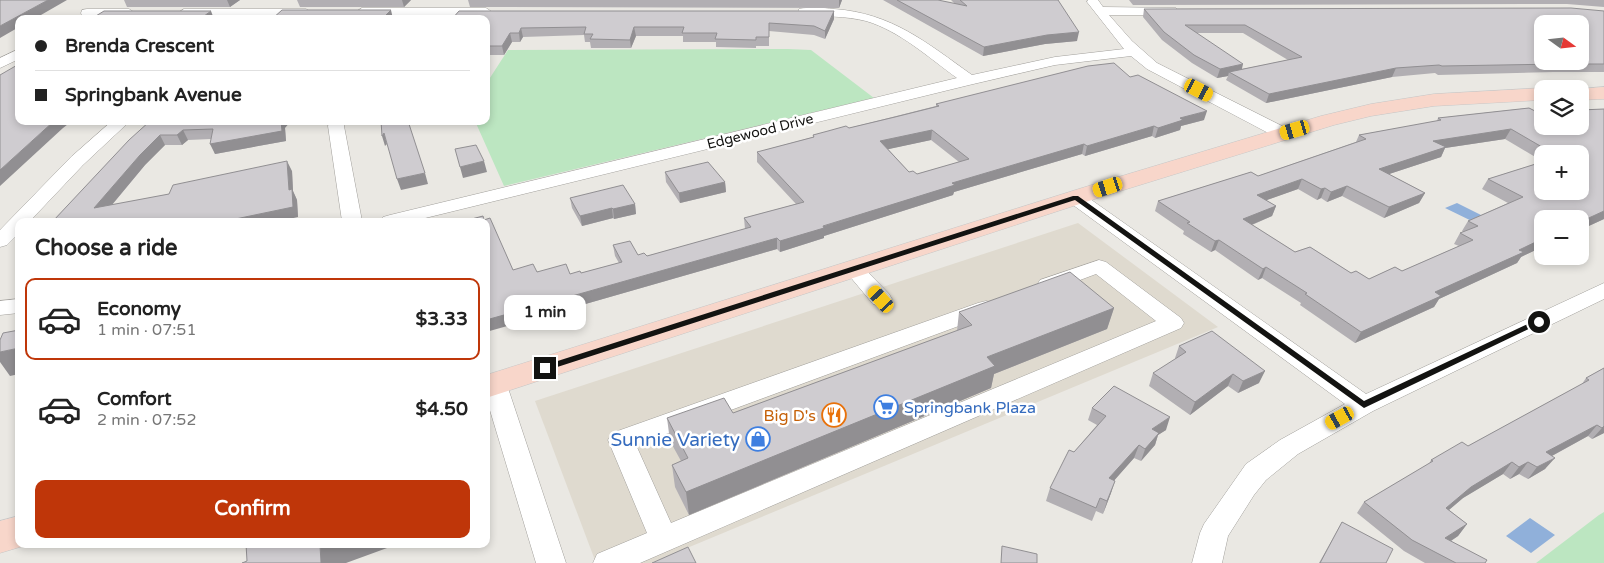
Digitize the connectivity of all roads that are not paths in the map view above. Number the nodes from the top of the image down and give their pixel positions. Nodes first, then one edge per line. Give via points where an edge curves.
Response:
1 (109, 0) edge
2 (1095, 5) edge
3 (1185, 11) edge
4 (349, 12) edge
5 (498, 12) edge
6 (795, 12) edge
7 (141, 13) edge
8 (168, 13) edge
9 (321, 13) edge
10 (84, 15) edge
11 (102, 15) edge
12 (228, 15) edge
13 (279, 15) edge
14 (410, 15) edge
15 (447, 15) edge
16 (1133, 52) junction
17 (15, 55) edge
18 (0, 64) edge
19 (970, 80) junction
20 (1604, 93) edge
21 (1534, 94) edge
22 (1589, 94) edge
23 (118, 125) edge
24 (337, 125) edge
25 (1282, 133) junction
26 (1076, 198) junction
27 (22, 218) edge
28 (351, 218) edge
29 (402, 218) edge
30 (15, 225) edge
31 (0, 241) edge
32 (854, 268) junction
33 (1604, 290) edge
34 (881, 299) dead end
35 (15, 306) edge
36 (0, 308) edge
37 (490, 386) edge
38 (1364, 405) junction
39 (15, 533) edge
40 (0, 538) edge
41 (664, 540) junction
42 (551, 563) edge
43 (608, 563) edge
44 (1207, 563) edge

1 - 10 street
2 - 3 street
2 - 16 street
4 - 14 street
5 - 15 street
6 - 19 street via 834,13 879,22
7 - 11 street
8 - 12 street
9 - 13 street
16 - 19 street, Edgewood Drive via 1054,62
16 - 25 street via 1161,71
17 - 18 street
19 - 29 street, Edgewood Drive
20 - 22 main road
21 - 25 main road via 1426,101 1371,110
23 - 27 street via 77,161
24 - 28 street
25 - 26 main road
26 - 32 main road
26 - 38 street
30 - 31 street
32 - 34 street
32 - 37 main road
33 - 38 street
35 - 36 street
37 - 42 street
38 - 44 street via 1290,446 1256,472 1214,533
39 - 40 main road
41 - 41 street via 1173,323 1099,266 621,440
41 - 43 street

